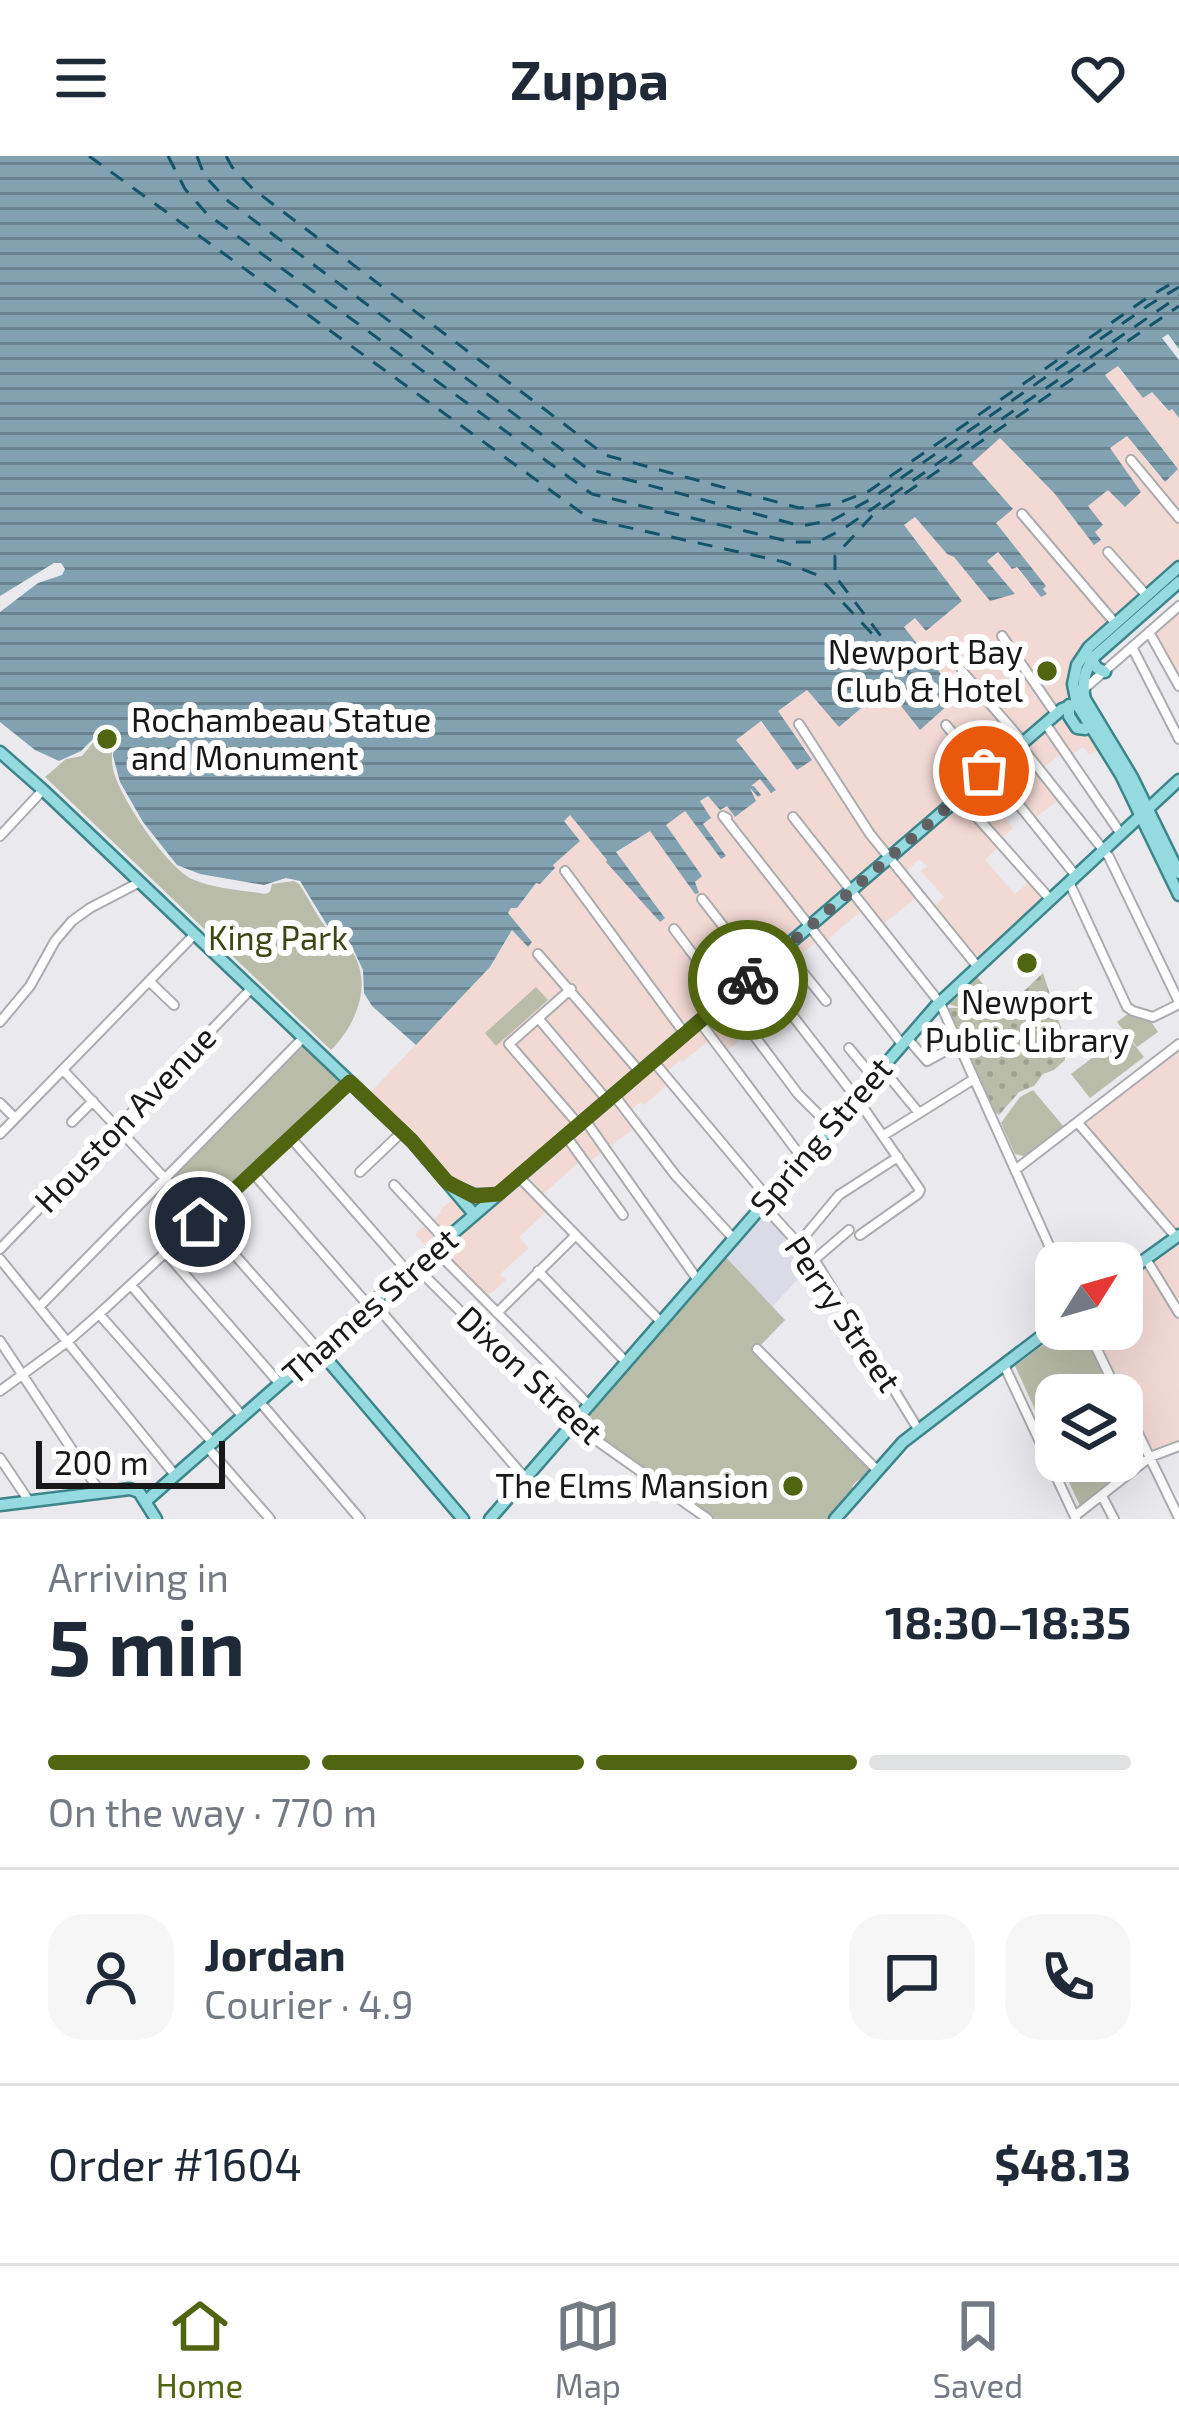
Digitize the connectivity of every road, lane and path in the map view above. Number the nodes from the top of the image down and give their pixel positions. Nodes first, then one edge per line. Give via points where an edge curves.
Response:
1 (1132, 460) dead end
2 (1022, 514) dead end
3 (1179, 518) edge
4 (1108, 552) dead end
5 (1179, 567) edge
6 (1179, 582) edge
7 (1147, 596) junction
8 (1179, 606) edge
9 (1115, 623) junction
10 (1149, 632) junction
11 (1002, 636) dead end
12 (1089, 647) junction
13 (1132, 647) junction
14 (1091, 661) junction
15 (962, 671) dead end
16 (1105, 672) junction
17 (1179, 686) edge
18 (1083, 690) junction
19 (1085, 712) junction
20 (1056, 714) junction
21 (1045, 723) junction
22 (799, 724) dead end
23 (946, 725) dead end
24 (1179, 740) edge
25 (1021, 744) junction
26 (0, 752) edge
27 (989, 772) junction
28 (1178, 784) edge
29 (43, 790) junction
30 (959, 797) junction
31 (1144, 812) junction
32 (793, 817) dead end
33 (727, 818) dead end
34 (1121, 834) junction
35 (0, 836) edge
36 (1104, 850) junction
37 (889, 858) junction
38 (565, 872) dead end
39 (1179, 873) edge
40 (1073, 879) junction
41 (140, 882) junction
42 (850, 891) junction
43 (1179, 895) edge
44 (703, 899) dead end
45 (1051, 900) junction
46 (811, 926) junction
47 (674, 929) dead end
48 (727, 931) junction
49 (195, 934) junction
50 (712, 943) dead end
51 (784, 949) junction
52 (538, 954) dead end
53 (977, 966) junction
54 (758, 972) junction
55 (149, 981) junction
56 (251, 989) junction
57 (571, 989) junction
58 (727, 999) junction
59 (826, 1001) dead end
60 (940, 1003) junction
61 (1179, 1003) edge
62 (174, 1005) dead end
63 (538, 1018) junction
64 (0, 1022) edge
65 (700, 1022) junction
66 (686, 1034) junction
67 (302, 1037) junction
68 (904, 1041) junction
69 (1179, 1044) edge
70 (958, 1045) junction
71 (849, 1048) dead end
72 (654, 1062) junction
73 (63, 1070) junction
74 (877, 1072) junction
75 (640, 1073) junction
76 (974, 1079) junction
77 (350, 1082) junction
78 (855, 1096) junction
79 (611, 1098) junction
80 (93, 1101) junction
81 (0, 1103) edge
82 (919, 1113) junction
83 (15, 1118) junction
84 (72, 1122) dead end
85 (582, 1123) junction
86 (1078, 1123) junction
87 (830, 1126) junction
88 (118, 1127) junction
89 (402, 1132) junction
90 (0, 1134) edge
91 (884, 1135) junction
92 (566, 1136) junction
93 (291, 1138) junction
94 (898, 1157) junction
95 (802, 1158) junction
96 (1015, 1170) junction
97 (360, 1172) dead end
98 (253, 1173) junction
99 (519, 1177) junction
100 (166, 1179) junction
101 (447, 1182) junction
102 (394, 1185) dead end
103 (498, 1194) junction
104 (765, 1201) junction
105 (474, 1214) junction
106 (623, 1215) dead end
107 (203, 1219) junction
108 (848, 1230) dead end
109 (576, 1235) junction
110 (860, 1235) dead end
111 (1177, 1236) edge
112 (733, 1238) junction
113 (1048, 1242) edge
114 (799, 1243) junction
115 (440, 1245) junction
116 (0, 1250) edge
117 (166, 1252) junction
118 (0, 1259) edge
119 (1146, 1259) junction
120 (814, 1260) junction
121 (1143, 1261) edge
122 (412, 1269) junction
123 (538, 1271) junction
124 (697, 1279) junction
125 (130, 1285) junction
126 (370, 1304) junction
127 (39, 1307) junction
128 (497, 1313) junction
129 (1179, 1313) edge
130 (99, 1314) junction
131 (661, 1322) junction
132 (0, 1341) edge
133 (1035, 1341) edge
134 (68, 1342) junction
135 (757, 1348) dead end
136 (319, 1350) junction
137 (626, 1361) junction
138 (1004, 1365) junction
139 (23, 1376) junction
140 (280, 1384) junction
141 (0, 1391) edge
142 (260, 1402) junction
143 (588, 1404) junction
144 (243, 1417) junction
145 (572, 1423) junction
146 (918, 1429) junction
147 (1143, 1443) edge
148 (210, 1445) junction
149 (1179, 1445) edge
150 (1150, 1457) junction
151 (0, 1458) edge
152 (877, 1470) junction
153 (176, 1476) junction
154 (525, 1478) junction
155 (100, 1492) junction
156 (1102, 1496) junction
157 (29, 1502) junction
158 (146, 1502) junction
159 (0, 1505) edge
160 (1076, 1518) edge
161 (1179, 1518) edge
162 (156, 1519) edge
163 (270, 1519) edge
164 (360, 1519) edge
165 (463, 1519) edge
166 (490, 1519) edge
167 (709, 1519) edge
168 (836, 1519) edge
169 (1114, 1519) edge

1 - 3 street
2 - 9 street
4 - 7 street
5 - 7 main road
6 - 14 main road
7 - 9 main road
8 - 10 street
9 - 12 main road
10 - 13 street
10 - 17 street
11 - 20 street
12 - 14 main road
12 - 19 main road via 1074,675
13 - 16 street
13 - 24 street
14 - 16 main road
14 - 18 main road
15 - 25 street
16 - 18 street
18 - 19 main road
19 - 20 main road, Thames Street
19 - 31 main road
20 - 21 main road, Thames Street
21 - 25 main road, Thames Street
21 - 34 street
22 - 37 street
23 - 27 street
25 - 27 main road, Thames Street
25 - 36 street
26 - 29 main road
27 - 30 main road, Thames Street
27 - 40 street
28 - 31 main road, Spring Street
29 - 35 street
29 - 41 main road
30 - 37 main road, Thames Street
30 - 45 street
31 - 34 main road, Spring Street
31 - 39 main road
31 - 43 main road
32 - 42 street
33 - 46 street
34 - 36 main road, Spring Street
36 - 40 main road, Spring Street
36 - 61 street
37 - 42 main road, Thames Street
37 - 53 street
38 - 66 street
40 - 45 main road, Spring Street
40 - 61 street via 1125,1003 1150,1017
41 - 49 main road
41 - 64 street via 72,921
42 - 46 main road, Thames Street
42 - 60 street
44 - 48 street
45 - 53 main road, Spring Street
46 - 51 main road, Thames Street
46 - 68 street
47 - 58 street
48 - 50 street
48 - 54 street
49 - 55 street
49 - 56 main road
51 - 54 main road, Thames Street
51 - 59 street
52 - 57 street
53 - 60 main road, Spring Street
54 - 58 main road, Thames Street
54 - 78 street
55 - 62 street
55 - 73 street
56 - 67 main road
56 - 88 street, Houston Avenue
57 - 63 street
57 - 75 street
58 - 65 main road, Thames Street
58 - 87 street
60 - 68 main road, Spring Street
60 - 70 street
63 - 79 street
63 - 85 street via 508,1044
65 - 66 main road, Thames Street
65 - 95 street
66 - 72 main road, Thames Street
67 - 77 main road
67 - 100 street
68 - 70 street via 927,1061
68 - 74 main road, Spring Street
69 - 86 street
70 - 76 street
71 - 74 street
72 - 75 main road, Thames Street
72 - 104 street, Perry Street
73 - 80 street
73 - 83 street
74 - 78 main road, Spring Street
74 - 82 street
75 - 79 main road, Thames Street
76 - 82 street
76 - 96 street
77 - 89 main road
77 - 93 street
78 - 87 main road, Spring Street
78 - 91 street
79 - 85 main road, Thames Street
79 - 112 street
80 - 84 street
80 - 88 street
81 - 83 street
82 - 91 street
83 - 90 street
85 - 92 main road, Thames Street
85 - 124 street
86 - 96 street
86 - 111 street
87 - 95 main road, Spring Street
88 - 100 street
88 - 116 street, Houston Avenue
89 - 97 street
89 - 101 main road
91 - 94 street
92 - 99 main road, Thames Street
92 - 106 street
93 - 98 street
93 - 122 street, Dixon Street
94 - 110 street via 918,1194
94 - 114 street via 839,1195
95 - 104 main road, Spring Street
96 - 113 street
98 - 107 street
98 - 126 street
99 - 103 main road, Thames Street
99 - 109 street
100 - 107 street
100 - 127 street
101 - 103 main road via 474,1196
101 - 105 main road
102 - 115 street
103 - 105 main road, Thames Street
104 - 112 main road, Spring Street
104 - 114 street, Perry Street
105 - 115 main road, Thames Street
107 - 117 street
107 - 136 street
108 - 120 street
109 - 123 street
109 - 131 street
111 - 119 main road
112 - 124 main road, Spring Street
114 - 120 street, Perry Street
115 - 122 main road, Thames Street
115 - 128 street
117 - 125 street
117 - 140 street
118 - 127 street
119 - 121 main road
119 - 129 street
120 - 146 street, Perry Street
122 - 126 main road, Thames Street
122 - 145 street, Dixon Street
123 - 128 street
123 - 137 street
124 - 131 main road, Spring Street
125 - 130 street
125 - 144 street
126 - 136 main road, Thames Street
126 - 154 street
127 - 134 street
128 - 143 street
130 - 134 street
130 - 148 street
131 - 137 main road, Spring Street
132 - 139 street
133 - 138 main road
134 - 139 street
134 - 153 street
135 - 152 street
136 - 140 main road, Thames Street
136 - 165 main road
137 - 143 main road, Spring Street
138 - 146 main road
138 - 160 street
139 - 141 street
139 - 155 street
140 - 142 main road, Thames Street
142 - 144 main road, Thames Street
142 - 164 street
143 - 145 main road, Spring Street
144 - 148 main road, Thames Street
145 - 154 main road, Spring Street
145 - 167 street, Dixon Street
146 - 152 main road
147 - 150 street
148 - 153 main road, Thames Street
148 - 163 street
149 - 150 street
150 - 156 street
150 - 161 street
151 - 157 street
152 - 168 main road
153 - 158 main road, Thames Street
154 - 166 main road, Spring Street
155 - 157 main road
155 - 158 main road via 130,1489
156 - 160 street
156 - 169 street
157 - 159 main road
158 - 162 main road

